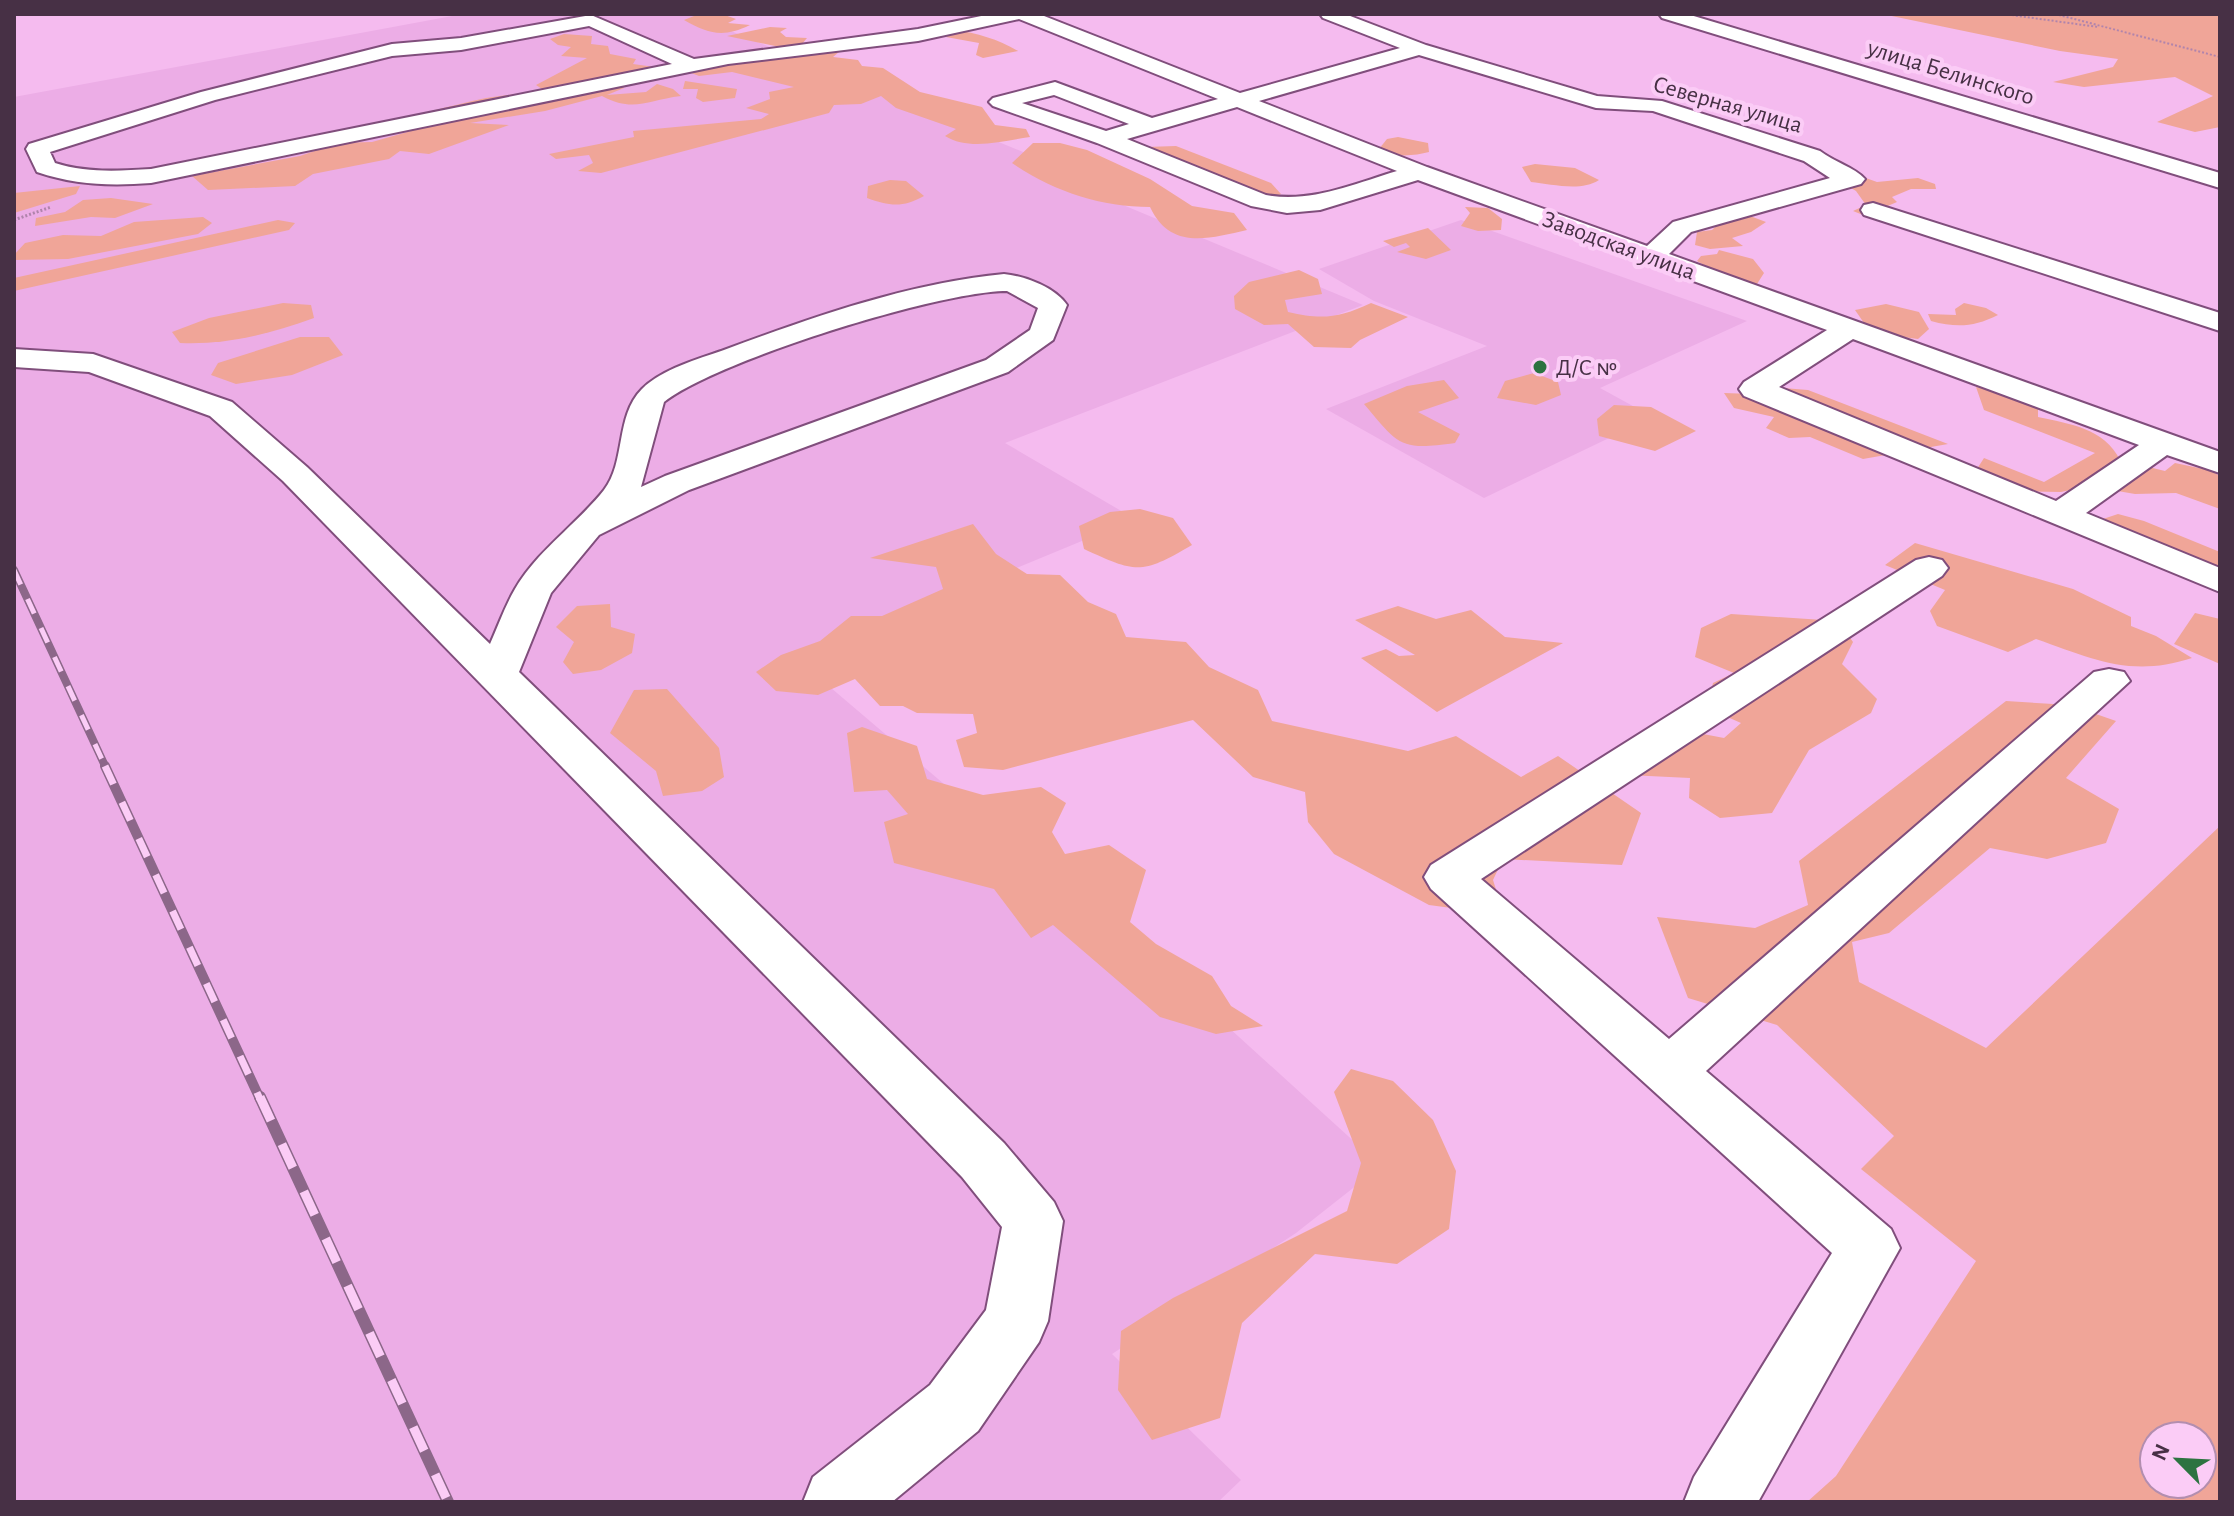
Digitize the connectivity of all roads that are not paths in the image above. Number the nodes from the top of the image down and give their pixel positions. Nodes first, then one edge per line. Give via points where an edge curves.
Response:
1 (1020, 14) edge
2 (1329, 14) edge
3 (1668, 14) edge
4 (1419, 49) junction
5 (691, 65) junction
6 (1236, 101) junction
7 (1151, 125) junction
8 (1105, 138) junction
9 (1419, 172) junction
10 (2220, 181) edge
11 (1873, 210) dead end
12 (1651, 256) junction
13 (2220, 322) edge
14 (1849, 329) junction
15 (14, 358) edge
16 (2163, 443) junction
17 (2220, 463) edge
18 (2059, 515) junction
19 (586, 527) junction
20 (1929, 568) dead end
21 (2220, 581) edge
22 (497, 676) junction
23 (2109, 681) dead end
24 (1670, 1071) junction
25 (838, 1502) edge
26 (1719, 1502) edge

1 - 5 street via 918,35
1 - 6 street, Заводская улица
2 - 4 street, Северная улица
3 - 10 street, улица Белинского
4 - 6 street
4 - 12 street, Северная улица via 1596,102 1655,105 1812,156 1853,179 1682,227
5 - 5 street via 151,176 67,176 45,167 37,149 208,96 392,50 461,44 591,20
6 - 7 street
6 - 9 street, Заводская улица
7 - 8 street
7 - 8 street via 1055,88 1000,102
8 - 9 street via 1260,201 1287,206 1311,205
9 - 12 street, Заводская улица
11 - 13 street
12 - 14 street, Заводская улица
14 - 16 street, Заводская улица
14 - 18 street via 1755,389
15 - 22 street via 93,363 221,409 295,474
16 - 17 street, Заводская улица
16 - 18 street
18 - 21 street
19 - 19 street via 677,483 997,366 1043,334 1053,305 1006,281 948,289 693,371 653,396 625,485
19 - 22 street via 533,590
20 - 24 street via 1448,877
22 - 25 street via 983,1160 1033,1221 1016,1321 954,1408
23 - 24 street
24 - 26 street via 1869,1248

